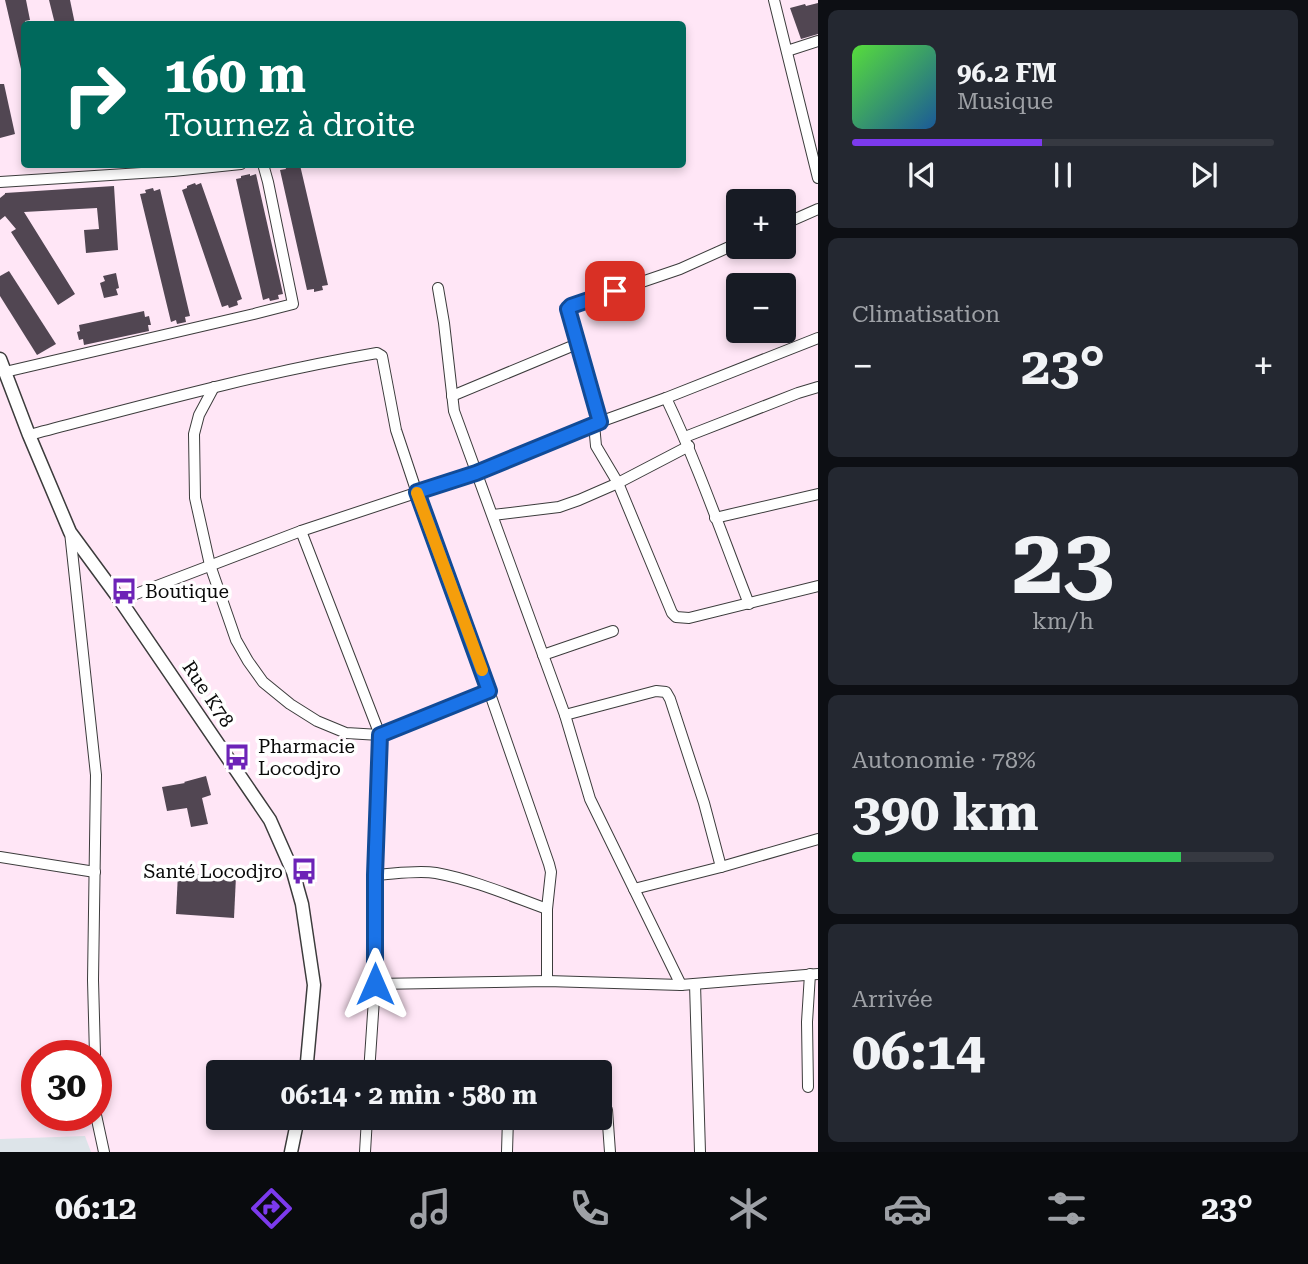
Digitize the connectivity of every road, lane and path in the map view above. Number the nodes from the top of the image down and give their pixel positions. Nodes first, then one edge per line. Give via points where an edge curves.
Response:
1 (774, 0) edge
2 (818, 41) edge
3 (787, 51) junction
4 (816, 159) edge
5 (202, 168) edge
6 (264, 168) edge
7 (818, 178) edge
8 (0, 183) edge
9 (818, 209) edge
10 (796, 219) edge
11 (726, 248) edge
12 (438, 288) dead end
13 (818, 338) edge
14 (577, 344) junction
15 (2, 366) edge
16 (214, 387) junction
17 (818, 387) edge
18 (452, 396) junction
19 (666, 398) junction
20 (597, 423) junction
21 (29, 435) junction
22 (687, 442) junction
23 (476, 473) junction
24 (618, 483) junction
25 (417, 492) junction
26 (818, 494) edge
27 (493, 515) junction
28 (715, 518) junction
29 (301, 531) junction
30 (70, 532) junction
31 (210, 565) junction
32 (818, 586) edge
33 (120, 600) junction
34 (749, 604) junction
35 (613, 632) dead end
36 (543, 656) junction
37 (489, 691) junction
38 (565, 715) junction
39 (380, 735) junction
40 (818, 840) edge
41 (818, 845) edge
42 (0, 857) edge
43 (721, 867) junction
44 (95, 872) junction
45 (375, 875) junction
46 (634, 889) junction
47 (547, 909) junction
48 (814, 974) edge
49 (547, 981) junction
50 (375, 984) junction
51 (695, 984) junction
52 (681, 985) junction
53 (95, 1040) edge
54 (307, 1060) edge
55 (370, 1060) edge
56 (808, 1087) dead end
57 (295, 1130) edge
58 (366, 1130) edge
59 (508, 1130) edge
60 (608, 1130) edge
61 (99, 1131) edge
62 (104, 1152) edge
63 (290, 1152) edge
64 (365, 1152) edge
65 (507, 1152) edge
66 (610, 1152) edge
67 (700, 1152) edge

1 - 3 street
2 - 3 street
3 - 4 street
4 - 7 street
5 - 8 street
6 - 15 street via 293,304
9 - 10 street
11 - 14 street via 571,306 568,312
12 - 18 street
13 - 19 street
14 - 18 street
14 - 20 street
15 - 21 street, Rue K78
16 - 21 street
16 - 25 street via 380,353 396,430
16 - 31 street via 194,434 195,498
17 - 22 street
18 - 23 street
19 - 20 street
19 - 22 street
20 - 23 street
20 - 24 street via 596,446
21 - 30 street, Rue K78
22 - 24 street
22 - 28 street
23 - 25 street
23 - 27 street
24 - 27 street via 559,507
24 - 34 street via 676,617
25 - 29 street
25 - 37 street
26 - 28 street
27 - 36 street
28 - 34 street
29 - 31 street
29 - 39 street
30 - 33 street, Rue K78
30 - 44 street via 96,775
31 - 33 street
31 - 39 street via 236,639 263,682 317,721 346,733
32 - 34 street
33 - 54 street, Rue K78 via 270,820 293,873 314,985
35 - 36 street
36 - 38 street
37 - 39 street
37 - 47 street via 549,864
38 - 43 street via 666,692
38 - 46 street via 590,799
39 - 45 street
40 - 41 street
40 - 43 street
42 - 44 street
43 - 46 street
44 - 53 street
45 - 47 street via 435,873
45 - 50 street
46 - 52 street
47 - 49 street
48 - 51 street
48 - 56 street via 807,1022
49 - 50 street
49 - 52 street
50 - 55 street
51 - 52 street
51 - 67 street
57 - 63 street
58 - 64 street
59 - 65 street
60 - 66 street
61 - 62 street

